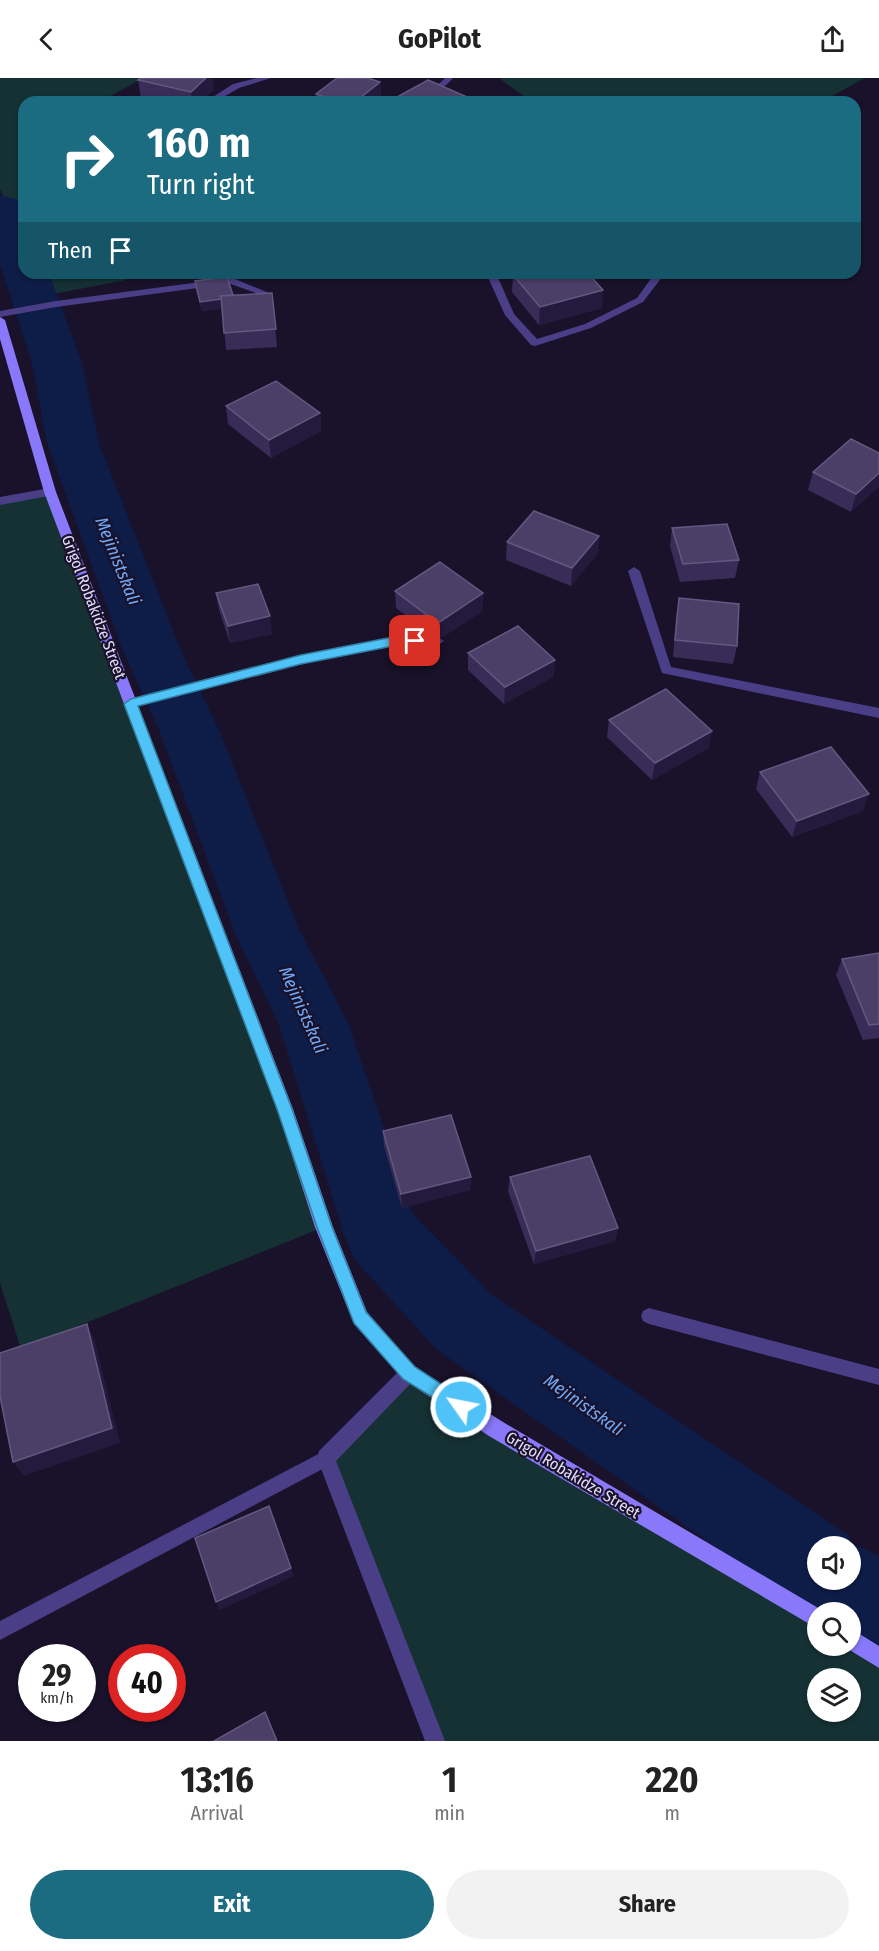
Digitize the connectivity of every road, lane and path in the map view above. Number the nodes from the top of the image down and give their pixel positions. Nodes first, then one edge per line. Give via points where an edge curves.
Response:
1 (267, 78) edge
2 (449, 78) edge
3 (219, 96) edge
4 (417, 96) edge
5 (217, 279) edge
6 (234, 279) edge
7 (494, 279) edge
8 (656, 279) edge
9 (264, 293) edge
10 (0, 314) edge
11 (0, 320) edge
12 (50, 492) junction
13 (0, 501) edge
14 (634, 572) dead end
15 (438, 641) edge
16 (131, 704) junction
17 (879, 713) edge
18 (649, 1316) dead end
19 (409, 1373) junction
20 (879, 1377) edge
21 (326, 1458) junction
22 (807, 1613) edge
23 (0, 1631) edge
24 (861, 1646) edge
25 (879, 1658) edge
26 (432, 1740) edge

1 - 3 lane via 236,86
2 - 4 lane via 443,85
5 - 10 street
6 - 9 lane
7 - 8 lane via 510,315 535,343 588,326 640,300
11 - 12 street, Grigol Robakidze Street
12 - 13 street
12 - 16 street, Grigol Robakidze Street
14 - 17 lane via 666,670
15 - 16 lane via 393,641 301,660
16 - 19 street, Grigol Robakidze Street via 360,1318
18 - 20 lane
19 - 21 street
19 - 22 street, Grigol Robakidze Street via 496,1429
21 - 23 lane
21 - 26 street
24 - 25 street

